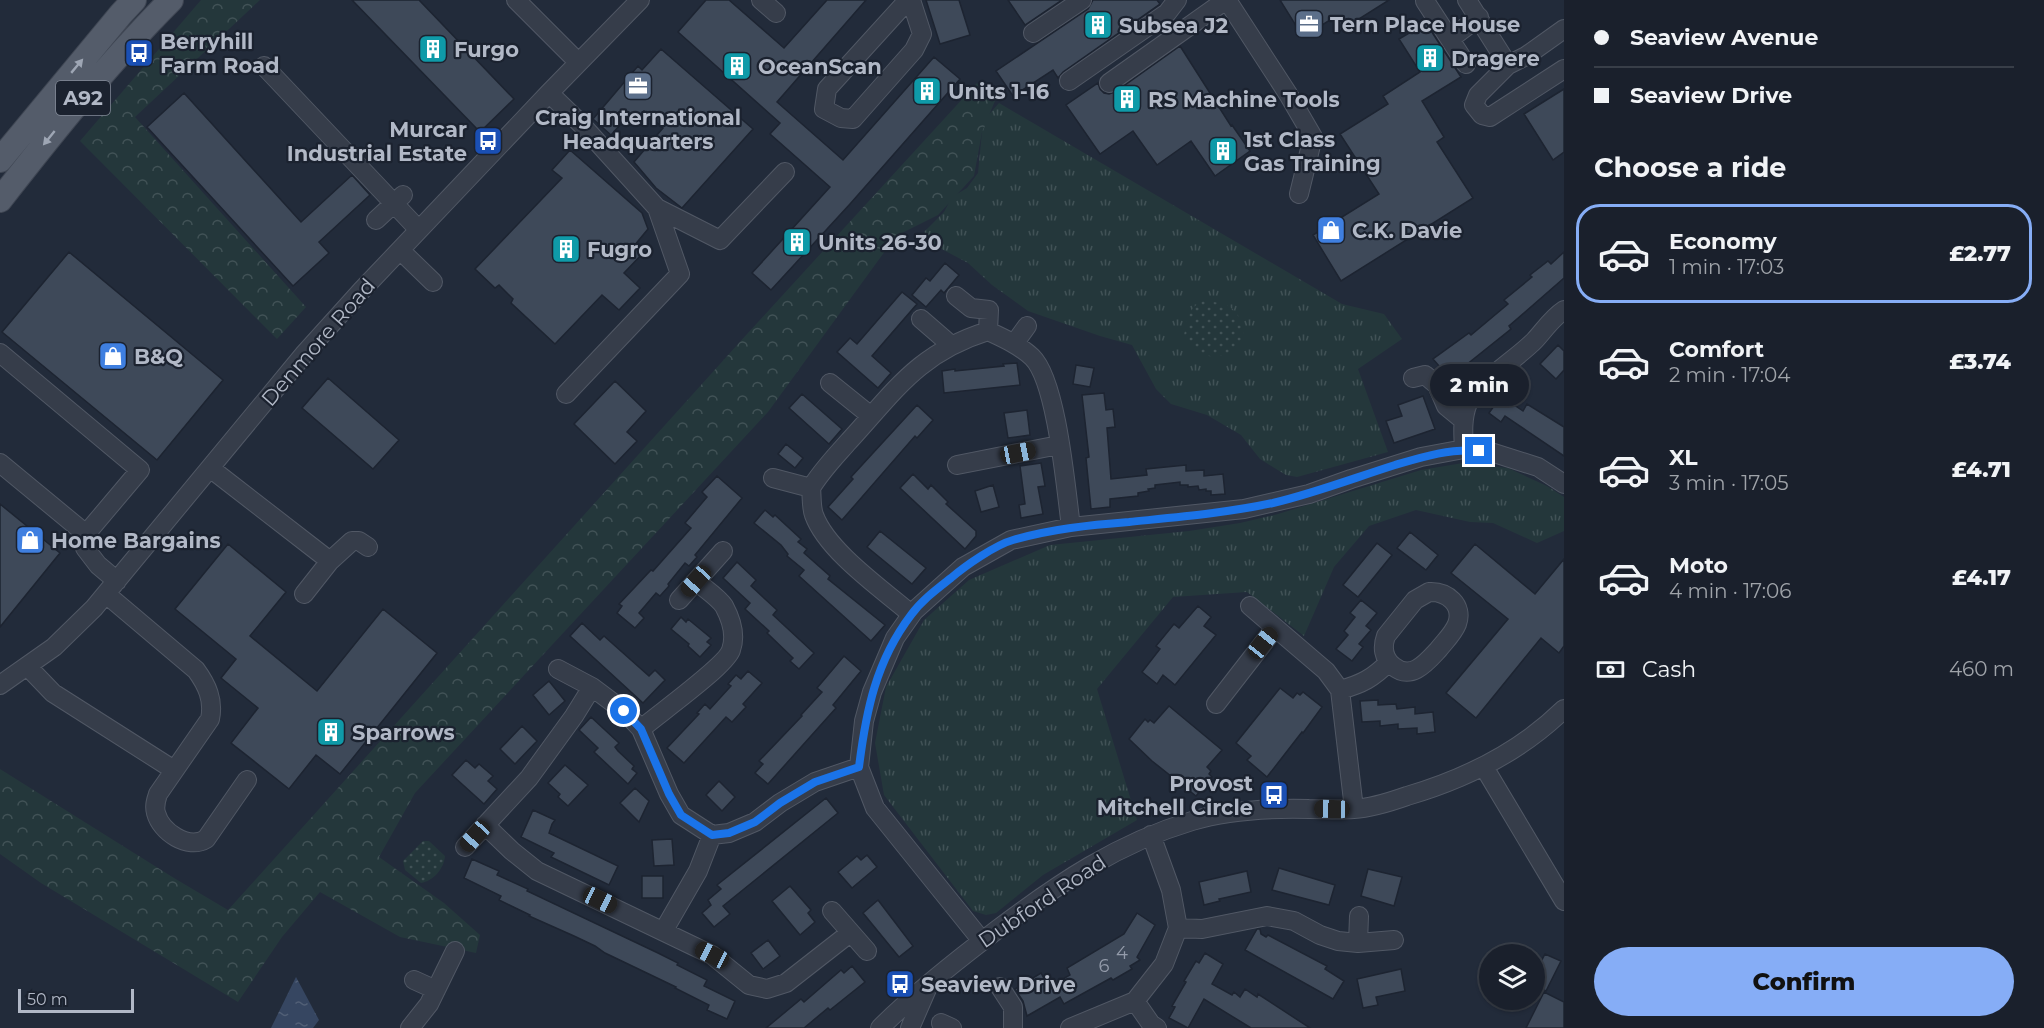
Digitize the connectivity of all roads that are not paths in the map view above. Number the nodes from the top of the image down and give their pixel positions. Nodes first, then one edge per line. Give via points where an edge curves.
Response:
1 (134, 0) edge
2 (171, 0) edge
3 (516, 0) edge
4 (640, 0) edge
5 (761, 0) edge
6 (910, 0) edge
7 (1082, 0) edge
8 (1177, 0) edge
9 (1227, 0) edge
10 (1467, 0) edge
11 (1425, 1) edge
12 (776, 13) dead end
13 (1479, 17) junction
14 (1564, 29) edge
15 (1033, 33) dead end
16 (1450, 39) junction
17 (578, 62) junction
18 (1466, 64) dead end
19 (1508, 65) junction
20 (264, 66) dead end
21 (1564, 69) edge
22 (1069, 81) dead end
23 (1109, 83) dead end
24 (549, 93) junction
25 (0, 160) edge
26 (785, 172) dead end
27 (1299, 194) dead end
28 (399, 199) junction
29 (0, 200) edge
30 (657, 208) junction
31 (376, 220) dead end
32 (419, 230) junction
33 (400, 250) junction
34 (433, 282) dead end
35 (956, 296) dead end
36 (1564, 310) edge
37 (921, 319) dead end
38 (1027, 326) dead end
39 (988, 331) junction
40 (1014, 344) junction
41 (951, 345) junction
42 (0, 353) edge
43 (1413, 378) dead end
44 (830, 383) dead end
45 (566, 394) dead end
46 (871, 416) junction
47 (1463, 420) junction
48 (1059, 444) junction
49 (1464, 449) junction
50 (0, 463) edge
51 (957, 465) dead end
52 (210, 468) junction
53 (773, 478) dead end
54 (1564, 484) edge
55 (811, 488) junction
56 (1071, 527) junction
57 (86, 534) junction
58 (368, 547) dead end
59 (723, 551) dead end
60 (330, 561) junction
61 (696, 581) junction
62 (112, 587) junction
63 (304, 594) dead end
64 (680, 600) dead end
65 (1250, 606) dead end
66 (911, 614) junction
67 (1275, 628) junction
68 (1389, 662) junction
69 (28, 667) junction
70 (558, 669) dead end
71 (0, 685) edge
72 (592, 687) junction
73 (1340, 690) junction
74 (1216, 704) dead end
75 (1564, 709) edge
76 (641, 729) junction
77 (859, 767) junction
78 (1484, 767) junction
79 (174, 770) junction
80 (247, 780) dead end
81 (1354, 809) junction
82 (485, 825) junction
83 (712, 835) junction
84 (1151, 835) junction
85 (465, 847) dead end
86 (1564, 901) edge
87 (832, 911) dead end
88 (1359, 916) dead end
89 (1178, 928) junction
90 (664, 930) junction
91 (850, 933) junction
92 (1394, 940) dead end
93 (982, 941) junction
94 (1358, 943) junction
95 (455, 951) dead end
96 (867, 951) dead end
97 (414, 980) dead end
98 (930, 982) junction
99 (1000, 987) dead end
100 (436, 990) junction
101 (1135, 1001) junction
102 (410, 1028) edge
103 (880, 1028) edge
104 (910, 1028) edge
105 (1013, 1028) edge
106 (1070, 1028) edge
107 (1157, 1028) edge

25 -> 1 main road, A92
2 -> 29 main road, A92 via 133,38
3 - 17 street
4 - 17 street, Denmore Road
5 - 12 street
6 - 6 street via 922,34 914,50 853,119 824,109 827,89
7 - 15 street
8 - 22 street via 1167,13
9 - 23 street
9 - 27 street via 1313,137
10 - 13 street
11 - 16 street
13 - 16 street
13 - 19 street
14 - 19 street
16 - 18 street
17 - 24 street, Denmore Road
19 - 21 street via 1478,95 1474,105 1482,115 1491,117
20 - 28 street
24 - 30 street
24 - 32 street, Denmore Road
26 - 30 street via 720,240
28 - 31 street
28 - 32 street
30 - 45 street via 680,274
32 - 33 street, Denmore Road
33 - 34 street
33 - 52 street, Denmore Road via 305,353
35 - 39 street via 971,308 989,310
36 - 47 street via 1478,389 1468,402
37 - 41 street
38 - 40 street
39 - 40 street
39 - 41 street
40 - 48 street via 1033,358 1040,369 1053,404
41 - 46 street via 903,380
42 - 57 street via 140,470
43 - 47 street via 1425,375 1437,385 1446,406
44 - 46 street
46 - 55 street via 831,459
47 - 49 street
48 - 51 street
48 - 56 street
49 - 54 street via 1494,453 1538,467
49 - 56 street via 1421,457 1309,494 1244,509
50 - 57 street
52 - 60 street
52 - 62 street, Denmore Road
53 - 55 street
55 - 66 street via 813,513 834,548
56 - 66 street via 1011,540 963,567
57 - 62 street via 85,549
58 - 60 street via 352,541
59 - 61 street
60 - 63 street
61 - 64 street
61 - 76 street via 723,605 734,629 731,651 708,676
62 - 69 street, Denmore Road via 54,647
62 - 79 street via 205,682 212,710 210,719
65 - 67 street
66 - 77 street via 895,639 872,692
67 - 73 street via 1326,671
67 - 74 street
68 - 68 street via 1384,648 1386,636 1415,600 1435,591 1450,598 1458,621 1424,666 1404,671
68 - 73 street via 1358,686
69 - 71 street, Denmore Road
69 - 79 street via 53,693
70 - 72 street
72 - 76 street
72 - 82 street via 529,778
73 - 81 street
75 - 78 street, Dubford Road via 1534,735
76 - 83 street via 681,815
77 - 83 street via 815,782 755,822 729,833
77 - 93 street via 875,808
78 - 81 street, Dubford Road via 1415,794
78 - 86 street
79 - 80 street via 158,794 156,813 168,830 192,844 206,839
81 - 84 street, Dubford Road via 1241,812 1194,820
82 - 85 street
82 - 90 street via 537,871
83 - 90 street via 698,871
84 - 89 street via 1171,890
84 - 93 street, Dubford Road via 1066,879
87 - 91 street
88 - 94 street
89 - 94 street via 1202,930 1267,916 1294,921 1338,941
89 - 101 street via 1164,964
90 - 91 street via 712,955 749,985 767,989 786,984
91 - 96 street
92 - 94 street
93 - 98 street, Dubford Road
95 - 100 street
97 - 100 street
98 - 103 street, Dubford Road
98 - 104 street, Dubford Road
99 - 105 street via 1013,1007
100 - 102 street
101 - 106 street
101 - 107 street

